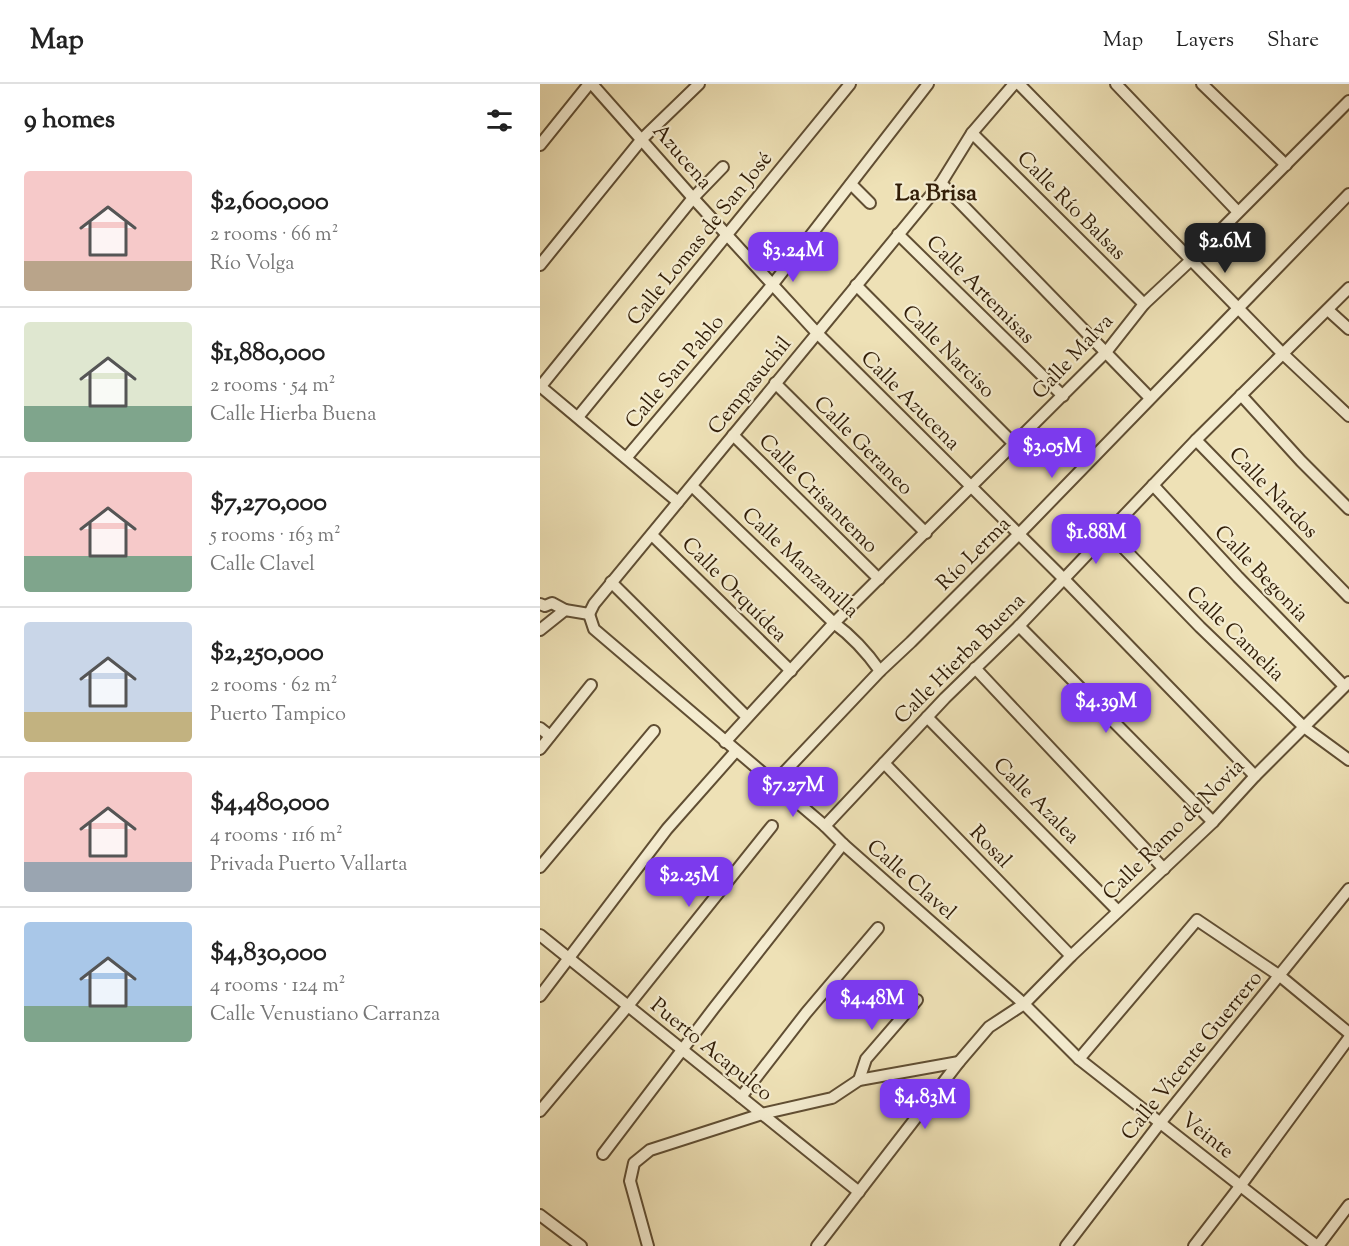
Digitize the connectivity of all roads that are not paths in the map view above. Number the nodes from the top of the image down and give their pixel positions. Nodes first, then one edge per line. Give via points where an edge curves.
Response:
1 (591, 84) edge
2 (699, 84) edge
3 (850, 84) edge
4 (928, 84) edge
5 (1014, 84) edge
6 (1019, 84) edge
7 (1116, 84) edge
8 (1202, 84) edge
9 (1349, 101) edge
10 (972, 133) junction
11 (642, 139) junction
12 (540, 145) edge
13 (1286, 165) junction
14 (723, 167) dead end
15 (941, 183) junction
16 (850, 184) junction
17 (1349, 194) edge
18 (693, 198) junction
19 (870, 203) dead end
20 (1238, 212) junction
21 (728, 234) junction
22 (898, 234) junction
23 (1191, 260) junction
24 (540, 265) edge
25 (773, 284) junction
26 (856, 285) junction
27 (1349, 288) edge
28 (1144, 304) junction
29 (1239, 308) junction
30 (1328, 310) junction
31 (1349, 329) edge
32 (817, 333) junction
33 (1107, 351) junction
34 (1282, 353) junction
35 (775, 383) junction
36 (540, 386) edge
37 (1240, 395) junction
38 (1063, 396) junction
39 (1150, 398) junction
40 (1349, 416) edge
41 (578, 417) junction
42 (733, 435) junction
43 (1196, 440) junction
44 (1014, 444) junction
45 (627, 457) junction
46 (1153, 485) junction
47 (692, 486) junction
48 (970, 487) junction
49 (678, 502) junction
50 (1349, 509) edge
51 (1108, 532) junction
52 (926, 533) junction
53 (1019, 534) junction
54 (652, 535) junction
55 (879, 579) junction
56 (1064, 579) junction
57 (611, 582) junction
58 (1349, 597) edge
59 (540, 604) edge
60 (565, 610) junction
61 (589, 614) junction
62 (834, 623) junction
63 (1019, 626) junction
64 (540, 630) edge
65 (975, 668) junction
66 (791, 671) junction
67 (880, 671) junction
68 (1347, 684) edge
69 (591, 685) dead end
70 (747, 717) junction
71 (927, 717) junction
72 (1304, 727) junction
73 (540, 728) edge
74 (654, 731) dead end
75 (550, 736) junction
76 (725, 742) junction
77 (540, 749) edge
78 (736, 751) junction
79 (1347, 755) edge
80 (884, 763) junction
81 (1255, 776) junction
82 (774, 783) junction
83 (1213, 822) junction
84 (772, 826) dead end
85 (825, 826) junction
86 (843, 844) junction
87 (540, 867) edge
88 (1164, 869) junction
89 (1349, 889) edge
90 (1118, 911) junction
91 (879, 928) dead end
92 (540, 935) edge
93 (1071, 956) junction
94 (569, 959) junction
95 (1280, 976) junction
96 (540, 996) edge
97 (917, 1000) dead end
98 (1024, 1004) junction
99 (628, 1006) junction
100 (1349, 1033) edge
101 (1349, 1038) edge
102 (682, 1050) junction
103 (1079, 1059) junction
104 (959, 1062) junction
105 (859, 1080) junction
106 (741, 1097) junction
107 (540, 1111) edge
108 (762, 1114) junction
109 (1160, 1123) junction
110 (603, 1154) dead end
111 (1241, 1185) junction
112 (859, 1192) junction
113 (1349, 1205) edge
114 (540, 1215) edge
115 (581, 1246) edge
116 (648, 1246) edge
117 (817, 1246) edge
118 (1066, 1246) edge
119 (1194, 1246) edge
120 (1317, 1246) edge

1 - 11 street, Azucena
1 - 12 street
2 - 11 street
3 - 21 street, Calle Lomas de San José
4 - 16 street, Calle San Pablo
5 - 10 street, Cempasuchil
6 - 23 street
7 - 20 street
8 - 13 street
9 - 13 street, Calle Malva
10 - 15 street, Cempasuchil
10 - 28 street, Calle Río Balsas
11 - 18 street, Azucena
11 - 24 street
13 - 20 street, Calle Malva
14 - 18 street
15 - 22 street, Cempasuchil
15 - 33 street
16 - 19 street
16 - 25 street, Calle San Pablo
17 - 29 street, Río Lerma
18 - 21 street, Azucena
18 - 36 street
20 - 23 street, Calle Malva
21 - 25 street, Azucena
21 - 41 street, Calle Lomas de San José
22 - 26 street, Cempasuchil
22 - 38 street, Calle Artemisas
23 - 28 street, Calle Malva
23 - 29 street
25 - 32 street, Azucena
25 - 45 street, Calle San Pablo
26 - 32 street, Cempasuchil
26 - 44 street, Calle Narciso
27 - 30 street, Calle Hierba Buena
28 - 33 street, Calle Malva
29 - 34 street
29 - 39 street, Río Lerma
30 - 31 street
30 - 34 street, Calle Hierba Buena
32 - 35 street, Cempasuchil
32 - 48 street, Calle Azucena
33 - 38 street, Calle Malva
33 - 39 street
34 - 37 street, Calle Hierba Buena
34 - 40 street
35 - 42 street, Cempasuchil
35 - 52 street, Calle Geraneo
36 - 41 street
37 - 43 street, Calle Hierba Buena
37 - 50 street
38 - 44 street, Calle Malva
39 - 53 street, Río Lerma
41 - 45 street
42 - 47 street, Cempasuchil
42 - 55 street, Calle Crisantemo
43 - 46 street, Calle Hierba Buena
43 - 58 street, Calle Nardos
44 - 48 street, Calle Malva
45 - 49 street
46 - 51 street, Calle Hierba Buena
46 - 68 street, Calle Begonia via 1238,577
47 - 49 street, Cempasuchil
47 - 62 street, Calle Manzanilla
48 - 52 street, Calle Malva
48 - 53 street, Calle Azucena
49 - 54 street, Cempasuchil
51 - 56 street, Calle Hierba Buena
51 - 72 street, Calle Camelia
52 - 55 street, Calle Malva
53 - 56 street, Calle Azucena
53 - 67 street, Río Lerma
54 - 57 street, Cempasuchil
54 - 66 street, Calle Orquídea
55 - 62 street, Calle Malva
56 - 63 street, Calle Hierba Buena
56 - 81 street, Calle Azucena
57 - 61 street, Cempasuchil
57 - 70 street
59 - 60 street via 552,603
60 - 61 street
60 - 64 street
61 - 76 street, Calle Clavel via 594,629
62 - 66 street, Calle Malva
62 - 67 street, Calle Manzanilla via 853,636
63 - 65 street, Calle Hierba Buena
63 - 83 street
65 - 71 street, Calle Hierba Buena
65 - 88 street
66 - 70 street, Calle Malva
67 - 82 street, Río Lerma
68 - 72 street, Calle Ramo de Novia
69 - 75 street
70 - 76 street, Calle Malva
71 - 80 street, Calle Hierba Buena
71 - 90 street, Calle Azalea
72 - 79 street, Calle Camelia
72 - 81 street, Calle Ramo de Novia
73 - 75 street
74 - 87 street
75 - 77 street
76 - 78 street, Calle Clavel
78 - 82 street, Calle Clavel
78 - 94 street via 667,829
80 - 85 street, Calle Hierba Buena
80 - 93 street, Rosal
81 - 83 street, Calle Ramo de Novia
82 - 85 street, Calle Clavel
83 - 88 street, Calle Ramo de Novia
84 - 99 street
85 - 86 street, Calle Clavel
86 - 98 street, Calle Clavel
86 - 102 street
88 - 90 street, Calle Ramo de Novia
89 - 95 street, Calle Vicente Guerrero
90 - 93 street, Calle Ramo de Novia
91 - 106 street
92 - 94 street, Puerto Acapulco
93 - 98 street, Calle Ramo de Novia
94 - 96 street
94 - 99 street, Puerto Acapulco
95 - 100 street
95 - 103 street via 1197,920
95 - 109 street, Calle Vicente Guerrero
97 - 105 street via 866,1059
98 - 103 street, Veinte
98 - 104 street, Calle Ramo de Novia via 989,1027
99 - 102 street, Puerto Acapulco
99 - 107 street
101 - 111 street
102 - 106 street, Puerto Acapulco
102 - 110 street
103 - 109 street, Veinte
104 - 105 street
104 - 112 street, Calle Ramo de Novia
105 - 108 street via 832,1098
106 - 108 street, Puerto Acapulco
108 - 112 street, Puerto Acapulco
108 - 116 street via 650,1150 634,1163 630,1181
109 - 111 street, Veinte
109 - 118 street, Calle Vicente Guerrero
111 - 119 street
111 - 120 street, Veinte
112 - 117 street, Calle Ramo de Novia
113 - 120 street
114 - 115 street

